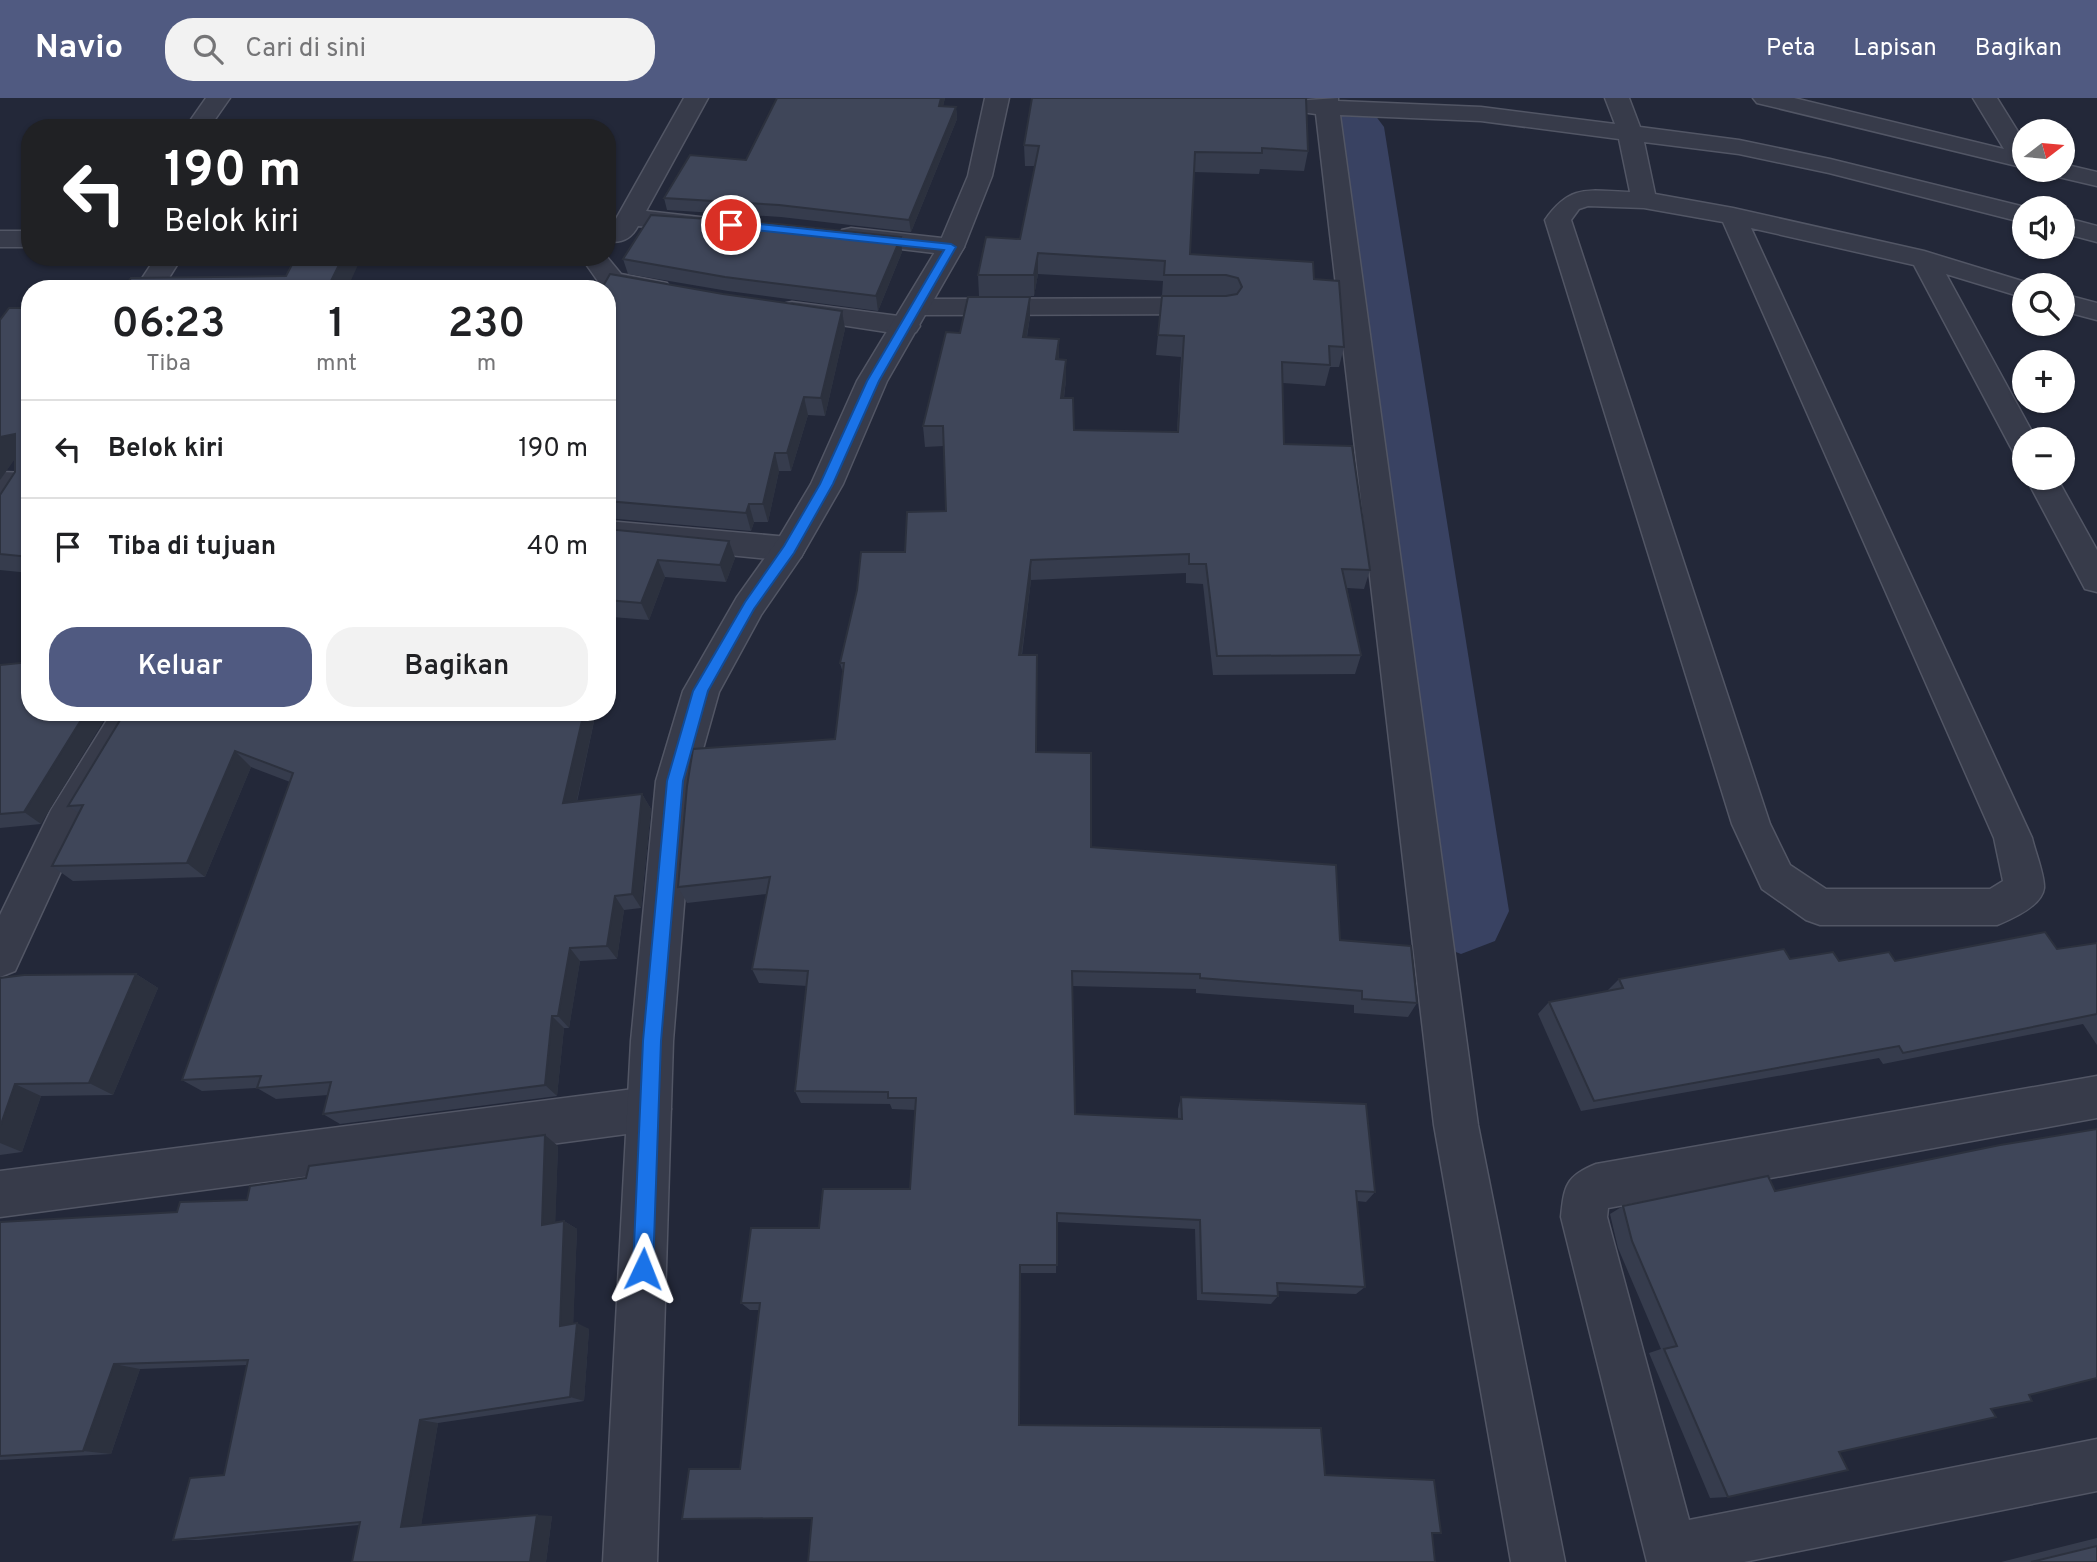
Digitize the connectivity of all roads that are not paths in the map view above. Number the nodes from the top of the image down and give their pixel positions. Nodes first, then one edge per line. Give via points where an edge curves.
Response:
1 (218, 98) edge
2 (696, 98) edge
3 (997, 98) edge
4 (1617, 98) edge
5 (1765, 98) edge
6 (1985, 98) edge
7 (1326, 102) edge
8 (1286, 106) edge
9 (203, 119) edge
10 (1630, 133) junction
11 (2012, 142) edge
12 (2012, 158) edge
13 (2076, 174) edge
14 (2097, 179) edge
15 (1644, 200) junction
16 (2012, 212) edge
17 (1733, 216) junction
18 (629, 218) junction
19 (726, 224) edge
20 (2075, 228) edge
21 (820, 232) edge
22 (2097, 234) edge
23 (616, 235) edge
24 (0, 239) edge
25 (21, 239) edge
26 (951, 247) junction
27 (1924, 259) junction
28 (616, 282) edge
29 (2012, 286) edge
30 (677, 292) edge
31 (1223, 306) edge
32 (2075, 306) edge
33 (769, 307) edge
34 (2097, 312) edge
35 (911, 316) junction
36 (2015, 427) edge
37 (19, 479) edge
38 (2048, 490) edge
39 (0, 510) edge
40 (616, 533) edge
41 (789, 550) junction
42 (2097, 580) edge
43 (126, 721) edge
44 (0, 958) edge
45 (2097, 1097) edge
46 (649, 1109) junction
47 (0, 1194) edge
48 (2097, 1465) edge
49 (1672, 1556) edge
50 (630, 1562) edge
51 (1538, 1562) edge

1 - 9 street
2 - 18 street
3 - 26 street via 980,176
4 - 10 street
5 - 12 street
6 - 11 street
7 - 8 street
7 - 10 street via 1481,114
7 - 51 street via 1456,1125
10 - 15 street
10 - 16 street via 1739,147
13 - 14 street
15 - 17 street
15 - 17 street via 1585,198 1570,204 1558,220 1751,824 1776,877 1820,907 1997,907 2024,888 2013,838
17 - 27 street
18 - 19 street
18 - 23 street
20 - 22 street
21 - 26 street
24 - 25 street
26 - 35 street
27 - 29 street
27 - 36 street
28 - 30 street
31 - 35 street
32 - 34 street
33 - 35 street
35 - 41 street via 873,381 827,484
37 - 39 street
38 - 42 street
40 - 41 street
41 - 46 street via 701,691 675,781
43 - 44 street via 65,821
45 - 49 street via 1596,1187 1586,1195 1584,1217
46 - 47 street
46 - 50 street
48 - 49 street

